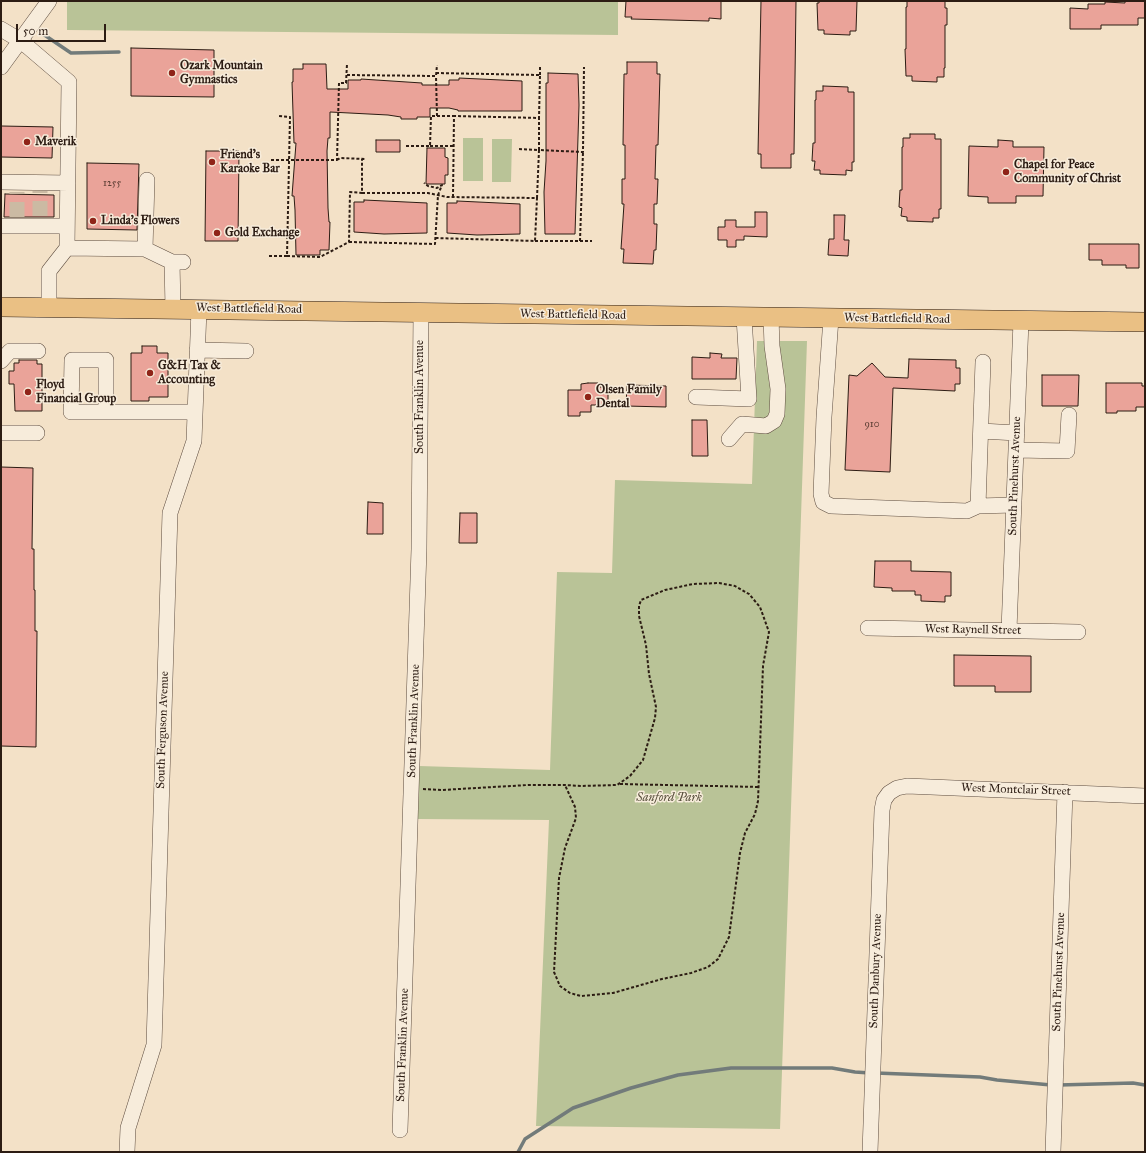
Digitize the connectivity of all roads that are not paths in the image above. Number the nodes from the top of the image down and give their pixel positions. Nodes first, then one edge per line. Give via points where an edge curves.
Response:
1 (49, 1) edge
2 (1, 29) edge
3 (21, 41) junction
4 (1, 67) edge
5 (147, 180) dead end
6 (1, 182) edge
7 (68, 183) junction
8 (1, 226) edge
9 (67, 226) junction
10 (67, 248) junction
11 (146, 249) junction
12 (1, 307) edge
13 (49, 307) junction
14 (173, 308) junction
15 (199, 309) junction
16 (421, 312) junction
17 (744, 317) junction
18 (771, 317) junction
19 (831, 318) junction
20 (1021, 321) junction
21 (1145, 322) edge
22 (197, 350) junction
23 (38, 351) dead end
24 (246, 351) dead end
25 (1, 361) edge
26 (983, 362) dead end
27 (696, 398) dead end
28 (106, 412) dead end
29 (195, 412) junction
30 (1069, 414) dead end
31 (981, 431) junction
32 (1, 433) edge
33 (37, 433) dead end
34 (1017, 433) junction
35 (729, 439) dead end
36 (1016, 450) junction
37 (1014, 505) junction
38 (978, 506) junction
39 (868, 628) dead end
40 (1009, 630) junction
41 (1078, 632) dead end
42 (1065, 792) junction
43 (889, 793) joint
44 (1145, 796) edge
45 (400, 1130) dead end
46 (127, 1152) edge
47 (870, 1152) edge
48 (1053, 1152) edge

1 - 3 street
2 - 3 street
3 - 4 street
3 - 7 street via 69,82
5 - 11 street
6 - 7 street via 18,187
7 - 9 street
8 - 9 street via 17,221 40,221
9 - 10 street
10 - 11 street
10 - 13 street via 49,271
11 - 14 street via 178,262
12 - 13 main road, West Battlefield Road
13 - 14 main road, West Battlefield Road
14 - 15 main road, West Battlefield Road
15 - 16 main road, West Battlefield Road
15 - 22 street, South Ferguson Avenue
16 - 17 main road, West Battlefield Road
16 - 45 street, South Franklin Avenue via 419,549
17 - 18 main road, West Battlefield Road
17 - 27 street via 749,399
18 - 19 main road, West Battlefield Road
18 - 35 street via 778,389 777,414 774,421 766,426 742,424
19 - 20 main road, West Battlefield Road
19 - 38 street via 824,402 821,494 823,502 831,506 967,511
20 - 21 main road, West Battlefield Road
20 - 34 street, South Pinehurst Avenue
22 - 24 street
22 - 29 street, South Ferguson Avenue
23 - 25 street via 10,350
26 - 31 street
28 - 29 street
29 - 46 street, South Ferguson Avenue via 194,441 170,514 154,1045 128,1128
30 - 36 street via 1068,451
31 - 34 street
31 - 38 street
32 - 33 street
34 - 36 street, South Pinehurst Avenue
36 - 37 street, South Pinehurst Avenue
37 - 38 street
37 - 40 street, South Pinehurst Avenue
39 - 40 street, West Raynell Street
40 - 41 street, West Raynell Street
42 - 43 street, West Montclair Street via 907,786
42 - 44 street, West Montclair Street
42 - 48 street, South Pinehurst Avenue
43 - 47 street, South Danbury Avenue via 882,810

